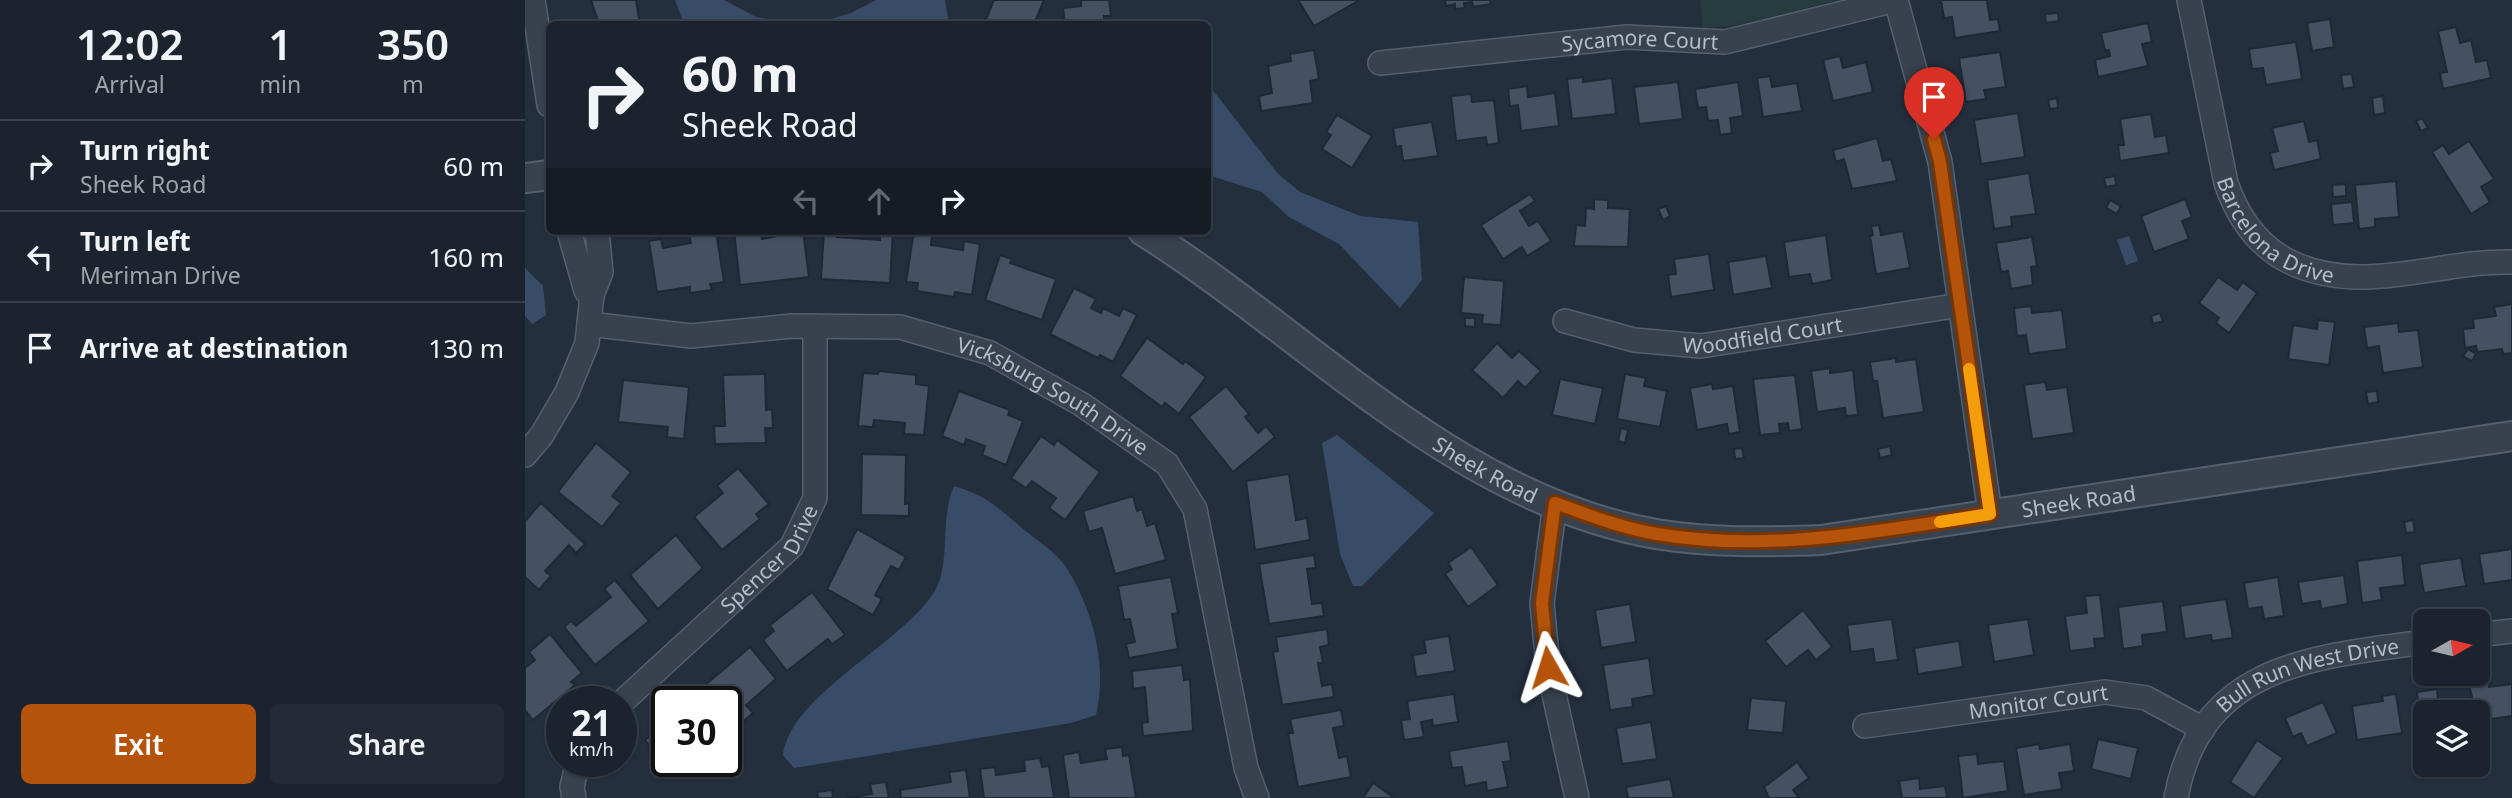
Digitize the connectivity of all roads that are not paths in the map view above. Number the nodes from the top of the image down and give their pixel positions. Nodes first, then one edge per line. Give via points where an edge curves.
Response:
1 (533, 0) edge
2 (1896, 0) edge
3 (2189, 0) edge
4 (1380, 63) dead end
5 (546, 85) edge
6 (546, 175) edge
7 (525, 178) edge
8 (570, 235) edge
9 (597, 235) edge
10 (1149, 235) edge
11 (2512, 262) edge
12 (592, 295) junction
13 (1960, 305) junction
14 (1565, 321) dead end
15 (589, 324) junction
16 (815, 326) junction
17 (2512, 436) edge
18 (525, 455) edge
19 (1555, 503) junction
20 (1990, 514) junction
21 (2512, 631) edge
22 (2490, 634) edge
23 (2413, 644) edge
24 (637, 687) edge
25 (1865, 726) dead end
26 (2203, 729) junction
27 (574, 777) edge
28 (574, 798) edge
29 (1257, 798) edge
30 (1577, 798) edge
31 (2176, 798) edge

1 - 5 street
2 - 4 street, Sycamore Court via 1725,42 1627,37
2 - 13 street via 1940,162
3 - 11 street, Barcelona Drive via 2226,183 2233,205 2266,248 2313,273 2341,278 2380,278
6 - 7 street
8 - 12 street via 586,291
9 - 12 street via 601,272
10 - 19 street, Sheek Road via 1393,413 1498,479
12 - 15 street
13 - 14 street, Woodfield Court via 1701,346 1635,340
13 - 20 street
15 - 16 street, Vicksburg South Drive via 691,336
15 - 18 street via 587,343 567,392
16 - 24 street, Spencer Drive via 815,498 792,546
16 - 29 street, Vicksburg South Drive via 899,327 989,353 1081,404 1167,464 1195,509 1246,768
17 - 20 street, Sheek Road
19 - 20 street, Sheek Road via 1656,534 1750,543 1821,540
19 - 30 street via 1542,603 1548,667
21 - 22 street
23 - 26 street, Bull Run West Drive via 2323,656 2274,670 2238,690
25 - 26 street, Monitor Court via 2105,692 2147,698
26 - 31 street, Bull Run West Drive via 2180,772
27 - 28 street

